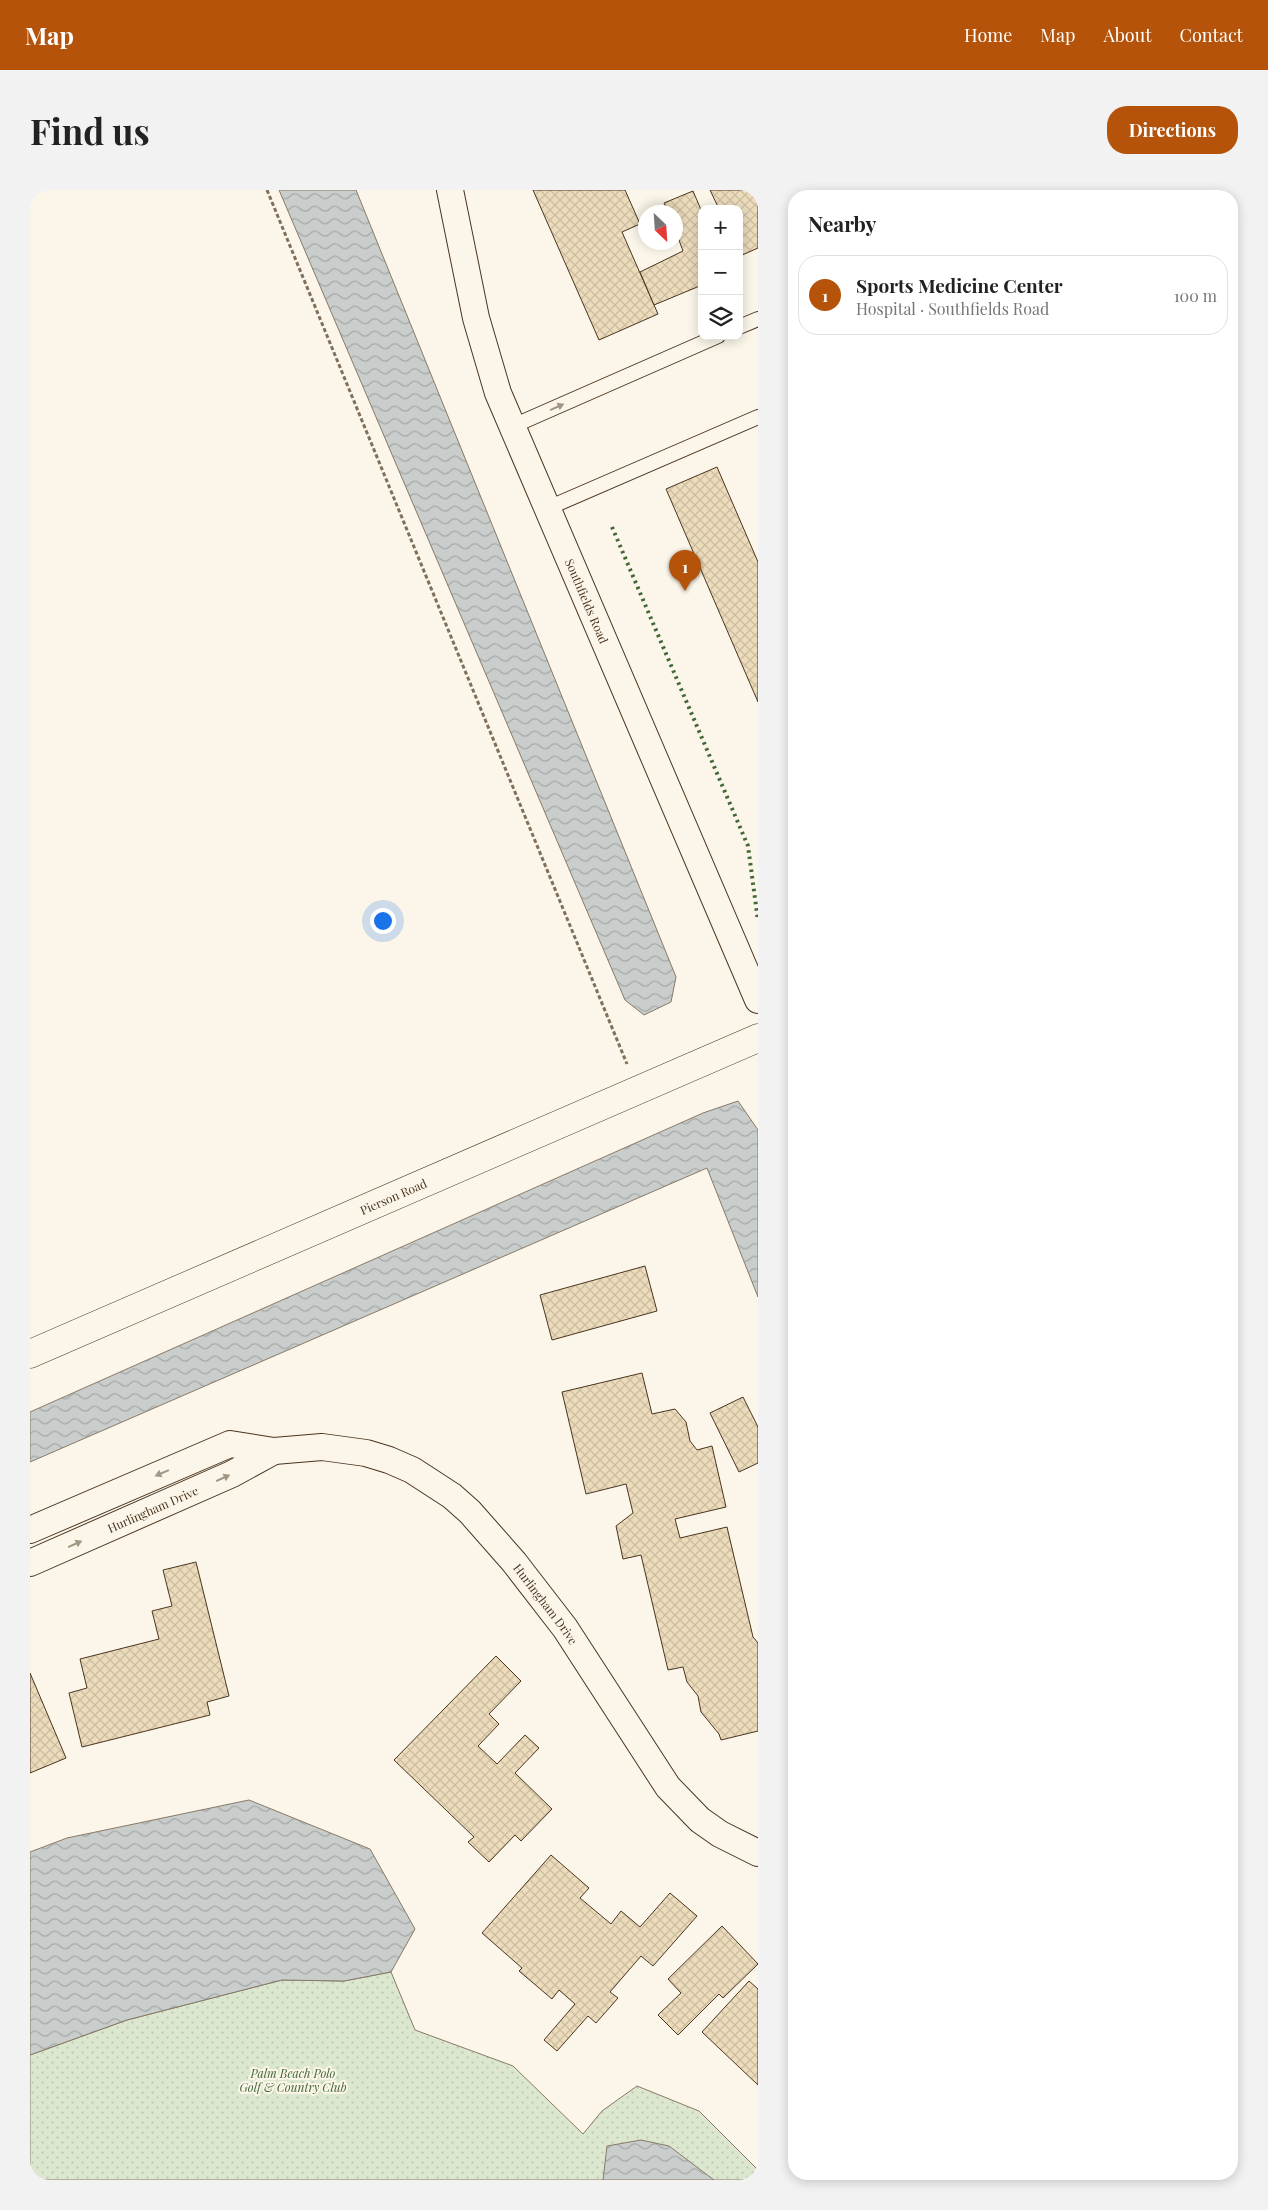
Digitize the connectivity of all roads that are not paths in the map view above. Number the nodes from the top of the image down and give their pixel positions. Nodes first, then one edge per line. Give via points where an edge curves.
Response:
1 (450, 190) edge
2 (758, 319) edge
3 (743, 325) edge
4 (709, 340) edge
5 (758, 417) edge
6 (513, 426) junction
7 (548, 508) junction
8 (758, 1000) edge
9 (758, 1038) edge
10 (30, 1354) edge
11 (274, 1451) junction
12 (30, 1530) edge
13 (30, 1564) edge
14 (758, 1852) edge

1 - 6 street, Southfields Road via 476,318 498,393
2 - 3 lane
6 -> 4 lane
5 - 7 lane
6 - 7 street, Southfields Road
7 - 8 street, Southfields Road
9 - 10 street, Pierson Road
11 -> 12 street, Hurlingham Drive via 230,1444
13 -> 11 street, Hurlingham Drive via 232,1474
11 - 14 street, Hurlingham Drive via 322,1447 366,1453 412,1470 452,1496 514,1562 564,1628 668,1787 700,1820 720,1834

